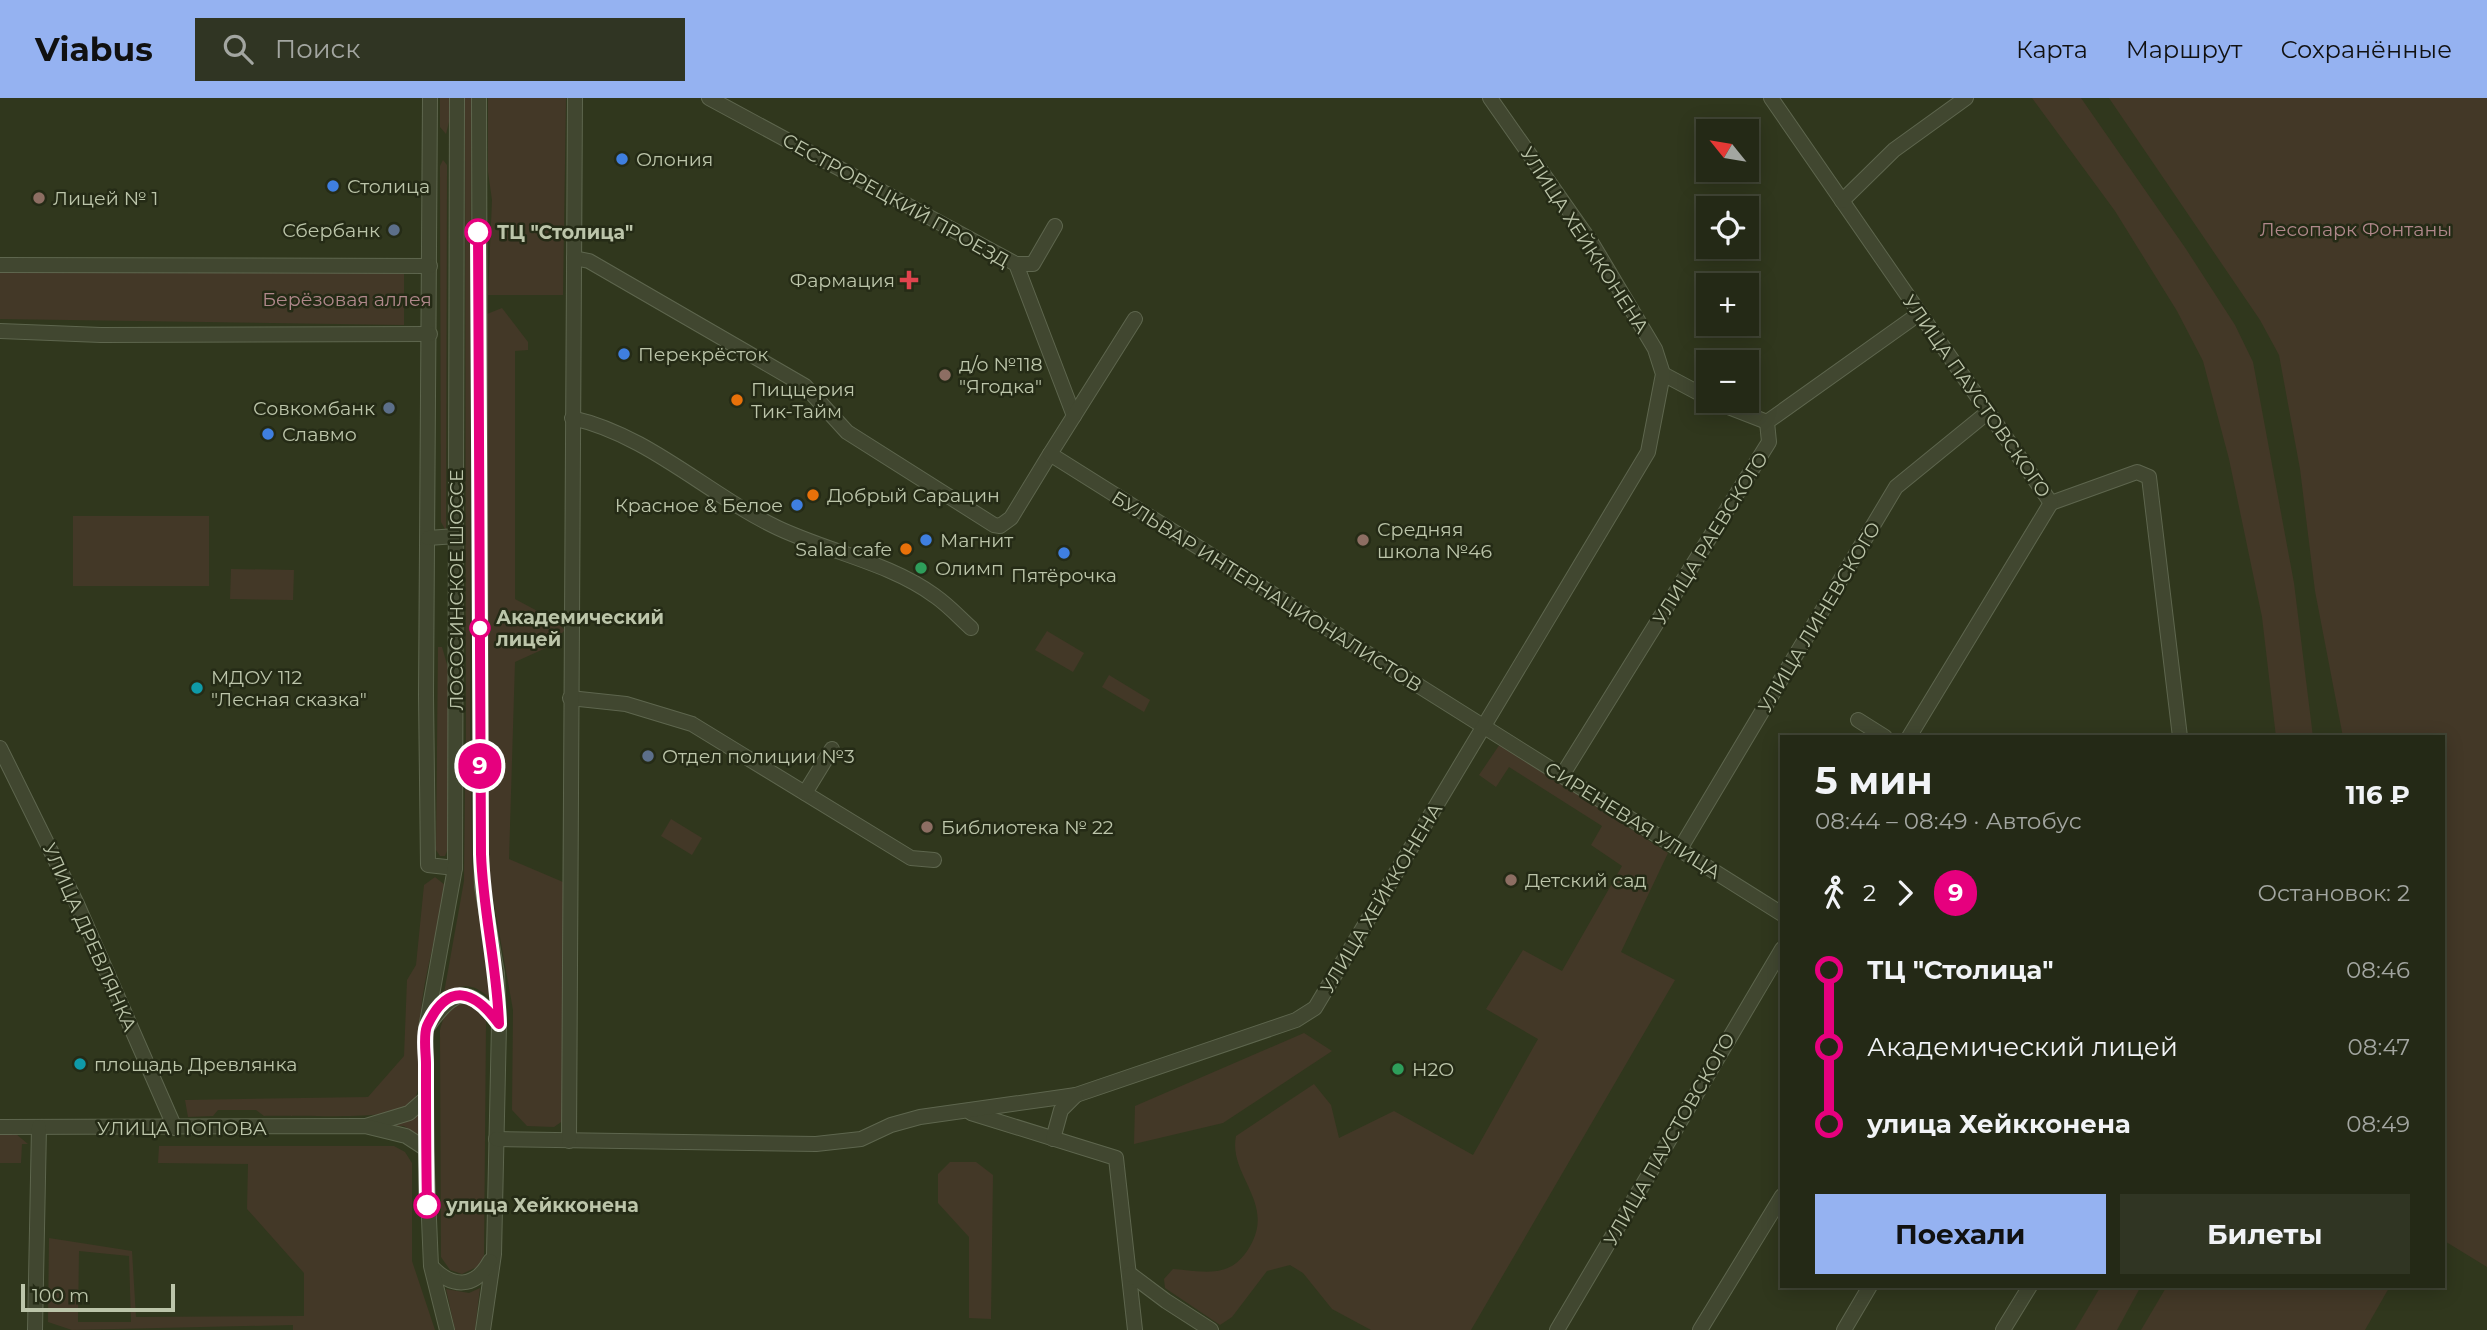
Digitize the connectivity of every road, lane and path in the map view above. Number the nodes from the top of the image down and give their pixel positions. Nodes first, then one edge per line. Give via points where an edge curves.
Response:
1 (430, 98) edge
2 (457, 98) edge
3 (479, 98) edge
4 (575, 98) edge
5 (709, 98) edge
6 (1490, 98) edge
7 (1771, 98) edge
8 (1966, 98) edge
9 (430, 146) junction
10 (456, 146) junction
11 (1842, 201) junction
12 (1055, 226) dead end
13 (574, 258) junction
14 (1016, 264) junction
15 (0, 265) edge
16 (430, 265) junction
17 (1920, 313) junction
18 (1135, 319) dead end
19 (0, 331) edge
20 (430, 334) junction
21 (1663, 374) junction
22 (1696, 392) edge
23 (1988, 412) junction
24 (1744, 413) edge
25 (1074, 416) junction
26 (572, 418) junction
27 (1767, 422) junction
28 (1050, 454) junction
29 (2051, 503) junction
30 (456, 536) junction
31 (428, 538) junction
32 (971, 628) dead end
33 (570, 698) junction
34 (1858, 720) dead end
35 (1484, 728) junction
36 (1882, 735) edge
37 (1910, 735) edge
38 (2180, 735) edge
39 (0, 748) edge
40 (832, 749) dead end
41 (480, 764) junction
42 (455, 766) junction
43 (1563, 774) junction
44 (805, 793) junction
45 (1680, 849) junction
46 (934, 860) dead end
47 (455, 868) junction
48 (1780, 913) edge
49 (1780, 951) edge
50 (499, 1024) junction
51 (426, 1028) junction
52 (1076, 1095) junction
53 (426, 1098) junction
54 (966, 1111) junction
55 (0, 1126) edge
56 (365, 1126) junction
57 (39, 1127) junction
58 (175, 1128) junction
59 (496, 1139) junction
60 (1054, 1139) junction
61 (569, 1141) junction
62 (426, 1149) junction
63 (1780, 1199) edge
64 (494, 1254) junction
65 (431, 1266) junction
66 (1130, 1274) junction
67 (1869, 1288) edge
68 (2029, 1288) edge
69 (35, 1330) edge
70 (447, 1330) edge
71 (483, 1330) edge
72 (1135, 1330) edge
73 (1211, 1330) edge
74 (1557, 1330) edge
75 (1700, 1330) edge
76 (1844, 1330) edge
77 (2003, 1330) edge

1 - 9 street
2 - 10 street, ЛОСОСИНСКОЕ ШОССЕ
3 - 41 street, ЛОСОСИНСКОЕ ШОССЕ
4 - 13 street
5 - 14 street, СЕСТРОРЕЦКИЙ ПРОЕЗД
6 - 21 street, УЛИЦА ХЕЙККОНЕНА via 1592,245 1656,349
7 - 11 street, УЛИЦА ПАУСТОВСКОГО
8 - 11 street via 1894,150
9 - 10 street
9 - 16 street
10 - 30 street, ЛОСОСИНСКОЕ ШОССЕ
11 - 17 street, УЛИЦА ПАУСТОВСКОГО
12 - 14 street via 1033,264
13 - 26 street
13 - 28 street via 589,261 804,386 847,432 994,525 1011,518
14 - 25 street, СЕСТРОРЕЦКИЙ ПРОЕЗД
15 - 16 street
16 - 20 street
17 - 23 street, УЛИЦА ПАУСТОВСКОГО
17 - 27 street, УЛИЦА РАЕВСКОГО
18 - 25 street
19 - 20 street
20 - 31 street
21 - 22 street
21 - 35 street, УЛИЦА ХЕЙККОНЕНА via 1648,453
23 - 29 street, УЛИЦА ПАУСТОВСКОГО
23 - 45 street, УЛИЦА ЛИНЕВСКОГО via 1896,487
24 - 27 street
25 - 28 street
26 - 32 street via 596,423 662,457 779,528 896,575 934,595
26 - 33 street
27 - 43 street, УЛИЦА РАЕВСКОГО via 1769,442
28 - 35 street, БУЛЬВАР ИНТЕРНАЦИОНАЛИСТОВ
29 - 37 street, УЛИЦА ПАУСТОВСКОГО
29 - 38 street via 2137,472 2149,477
30 - 31 street
30 - 42 street, ЛОСОСИНСКОЕ ШОССЕ
31 - 47 street via 428,865
33 - 44 street via 626,704 692,724
33 - 61 street
34 - 36 street
35 - 43 street, СИРЕНЕВАЯ УЛИЦА
35 - 52 street, УЛИЦА ХЕЙККОНЕНА via 1315,1008 1296,1020
39 - 58 street, УЛИЦА ДРЕВЛЯНКА via 77,904
40 - 44 street
41 - 42 street
41 - 50 street, ЛОСОСИНСКОЕ ШОССЕ via 482,887 497,973
42 - 47 street, ЛОСОСИНСКОЕ ШОССЕ
43 - 45 street, СИРЕНЕВАЯ УЛИЦА
44 - 46 street via 911,858
45 - 48 street, СИРЕНЕВАЯ УЛИЦА
47 - 51 street, ЛОСОСИНСКОЕ ШОССЕ
49 - 74 street, УЛИЦА ПАУСТОВСКОГО
50 - 51 street via 479,1001 467,995 445,1003
50 - 59 street, ЛОСОСИНСКОЕ ШОССЕ
51 - 53 street, ЛОСОСИНСКОЕ ШОССЕ
52 - 54 street, УЛИЦА ХЕЙККОНЕНА
52 - 60 street via 1061,1110
53 - 56 street, УЛИЦА ПОПОВА via 409,1113
53 - 62 street, ЛОСОСИНСКОЕ ШОССЕ
54 - 60 street
54 - 61 street, УЛИЦА ХЕЙККОНЕНА via 920,1117 861,1139 823,1144
55 - 57 street, УЛИЦА ПОПОВА
56 - 58 street, УЛИЦА ПОПОВА
56 - 62 street, УЛИЦА ПОПОВА via 406,1136
57 - 58 street, УЛИЦА ПОПОВА
57 - 69 street
59 - 61 street, УЛИЦА ХЕЙККОНЕНА
59 - 64 street, ЛОСОСИНСКОЕ ШОССЕ
60 - 66 street via 1116,1158
62 - 65 street, ЛОСОСИНСКОЕ ШОССЕ
63 - 75 street
64 - 65 street via 481,1276 464,1284 445,1279
64 - 71 street, ЛОСОСИНСКОЕ ШОССЕ
65 - 70 street, ЛОСОСИНСКОЕ ШОССЕ
66 - 72 street
66 - 73 street
67 - 76 street
68 - 77 street

